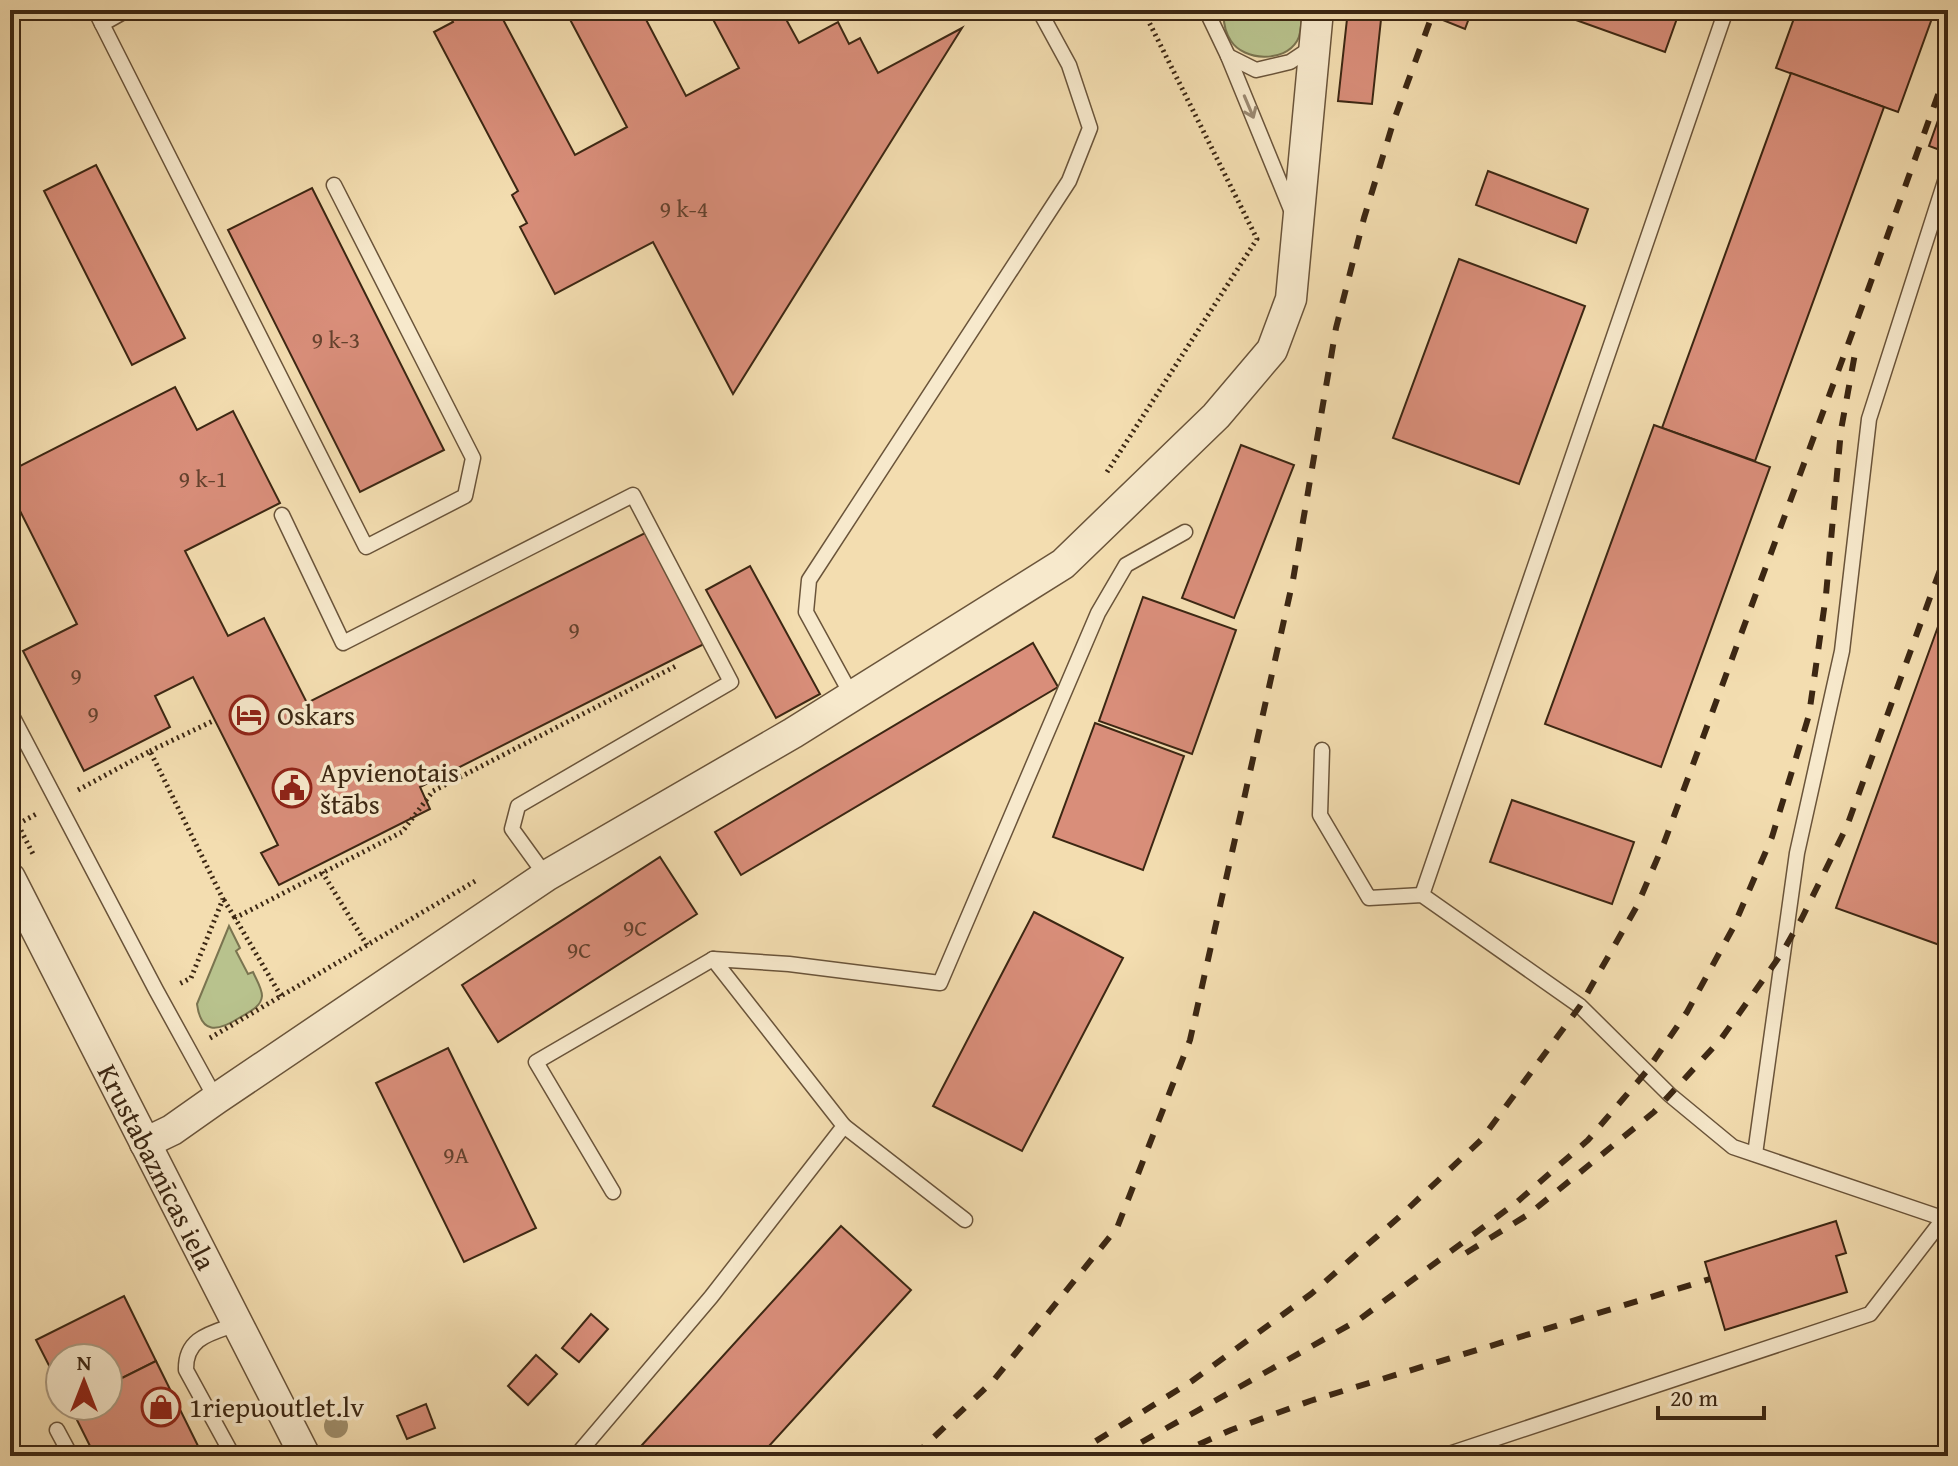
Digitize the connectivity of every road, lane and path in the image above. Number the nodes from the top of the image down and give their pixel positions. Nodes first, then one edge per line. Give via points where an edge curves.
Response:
1 (95, 10) edge
2 (127, 10) edge
3 (1039, 10) edge
4 (1206, 10) edge
5 (1318, 10) edge
6 (1726, 10) edge
7 (102, 24) junction
8 (1314, 46) junction
9 (1228, 56) junction
10 (1948, 172) edge
11 (334, 185) dead end
12 (1297, 224) junction
13 (282, 515) dead end
14 (1185, 532) dead end
15 (676, 666) dead end
16 (852, 696) junction
17 (10, 712) edge
18 (215, 720) dead end
19 (1322, 750) dead end
20 (150, 751) junction
21 (56, 802) junction
22 (18, 824) dead end
23 (322, 872) junction
24 (546, 876) junction
25 (10, 878) edge
26 (1422, 895) junction
27 (223, 899) junction
28 (235, 918) junction
29 (367, 945) dead end
30 (713, 959) junction
31 (178, 985) dead end
32 (281, 996) dead end
33 (216, 1099) junction
34 (844, 1126) junction
35 (145, 1143) junction
36 (1755, 1154) junction
37 (613, 1192) dead end
38 (1947, 1215) edge
39 (965, 1220) dead end
40 (237, 1324) junction
41 (57, 1430) dead end
42 (71, 1456) edge
43 (233, 1456) edge
44 (305, 1456) edge
45 (576, 1456) edge
46 (1443, 1456) edge

1 - 7 lane
2 - 7 lane
3 - 16 lane via 1069,65 1090,128 1069,181 809,580 806,612
4 - 9 lane
5 - 8 street
6 - 26 lane
7 - 11 lane via 366,547 465,496 473,458
8 - 9 lane via 1290,62 1256,70
8 - 12 street
9 -> 12 lane
10 - 36 lane via 1869,419 1842,651 1797,853
12 - 16 street via 1291,299 1272,350 1216,416 1063,564
13 - 24 lane via 343,643 633,495 731,682 518,806 512,829
14 - 30 lane via 1126,565 1098,613 940,983
15 - 23 path via 433,791 402,832
16 - 24 street
17 - 21 lane
18 - 20 path
19 - 26 lane via 1320,815 1369,898
20 - 21 path
20 - 27 path
21 - 22 path
21 - 33 lane
23 - 28 path
23 - 29 path
24 - 33 street
25 - 35 street, Krustabaznīcas iela
26 - 36 lane via 1580,1006 1670,1095 1733,1147
27 - 28 path
27 - 31 path via 191,978
28 - 32 path
30 - 34 lane
30 - 37 lane via 536,1062
33 - 35 street
34 - 39 lane
34 - 45 lane via 711,1297
35 - 40 street, Krustabaznīcas iela
36 - 38 lane
38 - 46 lane via 1870,1314
40 - 43 lane via 207,1335 185,1357 186,1370
40 - 44 street, Krustabaznīcas iela
41 - 42 lane

